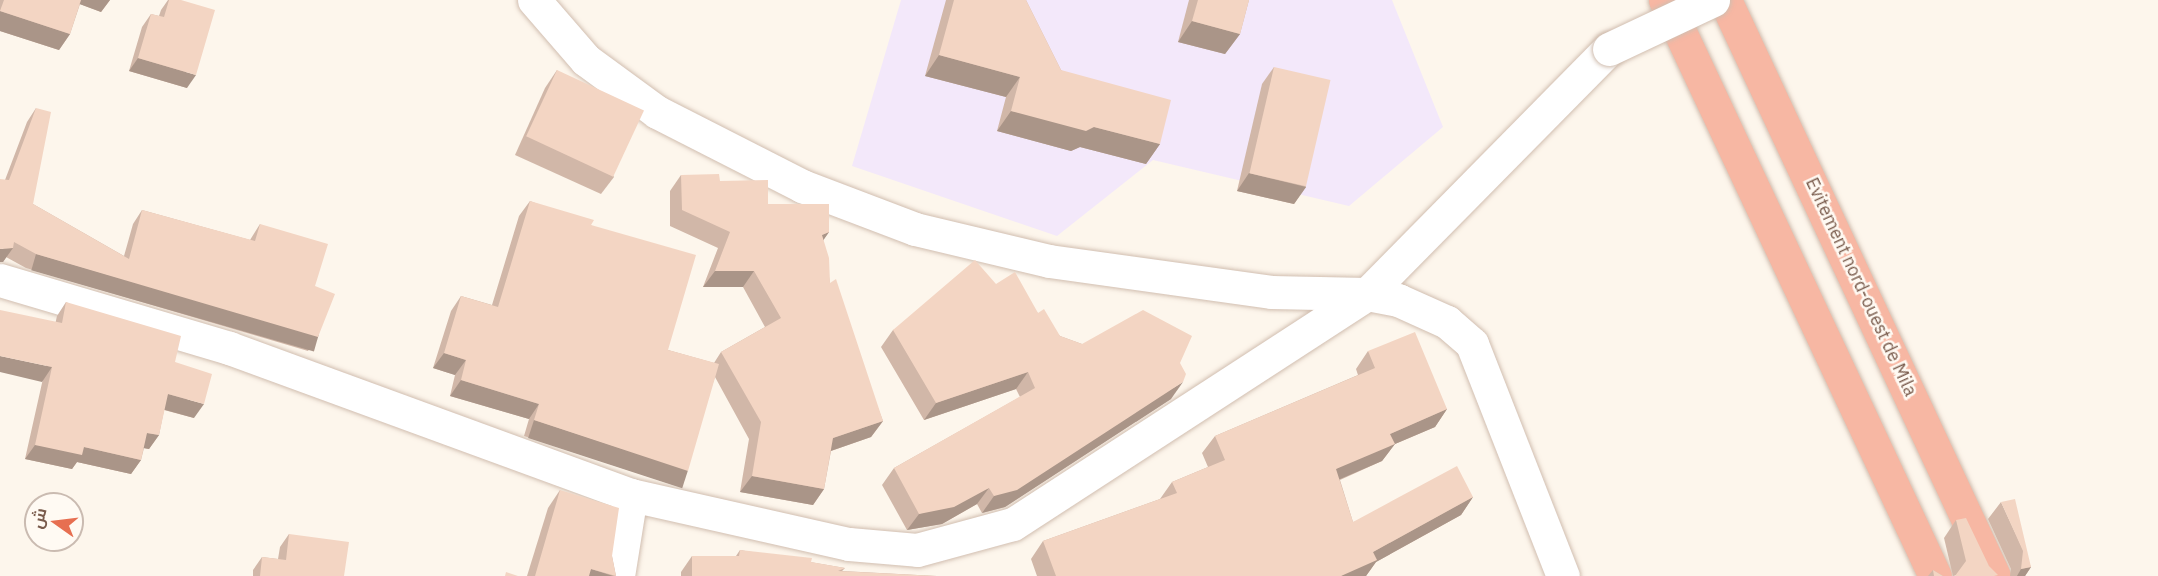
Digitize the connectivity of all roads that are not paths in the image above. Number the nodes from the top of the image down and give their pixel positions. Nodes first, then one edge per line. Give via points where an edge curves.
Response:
1 (534, 0) edge
2 (1665, 0) edge
3 (1713, 0) edge
4 (1725, 0) edge
5 (0, 280) edge
6 (1366, 294) junction
7 (631, 495) junction
8 (618, 576) edge
9 (1563, 576) edge
10 (1935, 576) edge
11 (1994, 576) edge

1 - 6 street via 586,60 657,112 802,186 915,229 1048,261 1271,292
2 - 10 highway
3 - 6 street, bridge via 1609,49
4 - 11 highway, Evitement nord-ouest de Mila
5 - 7 street via 229,348
6 - 7 street via 1013,524 959,540 917,550 849,544
6 - 9 street via 1447,322 1472,344
7 - 8 street

